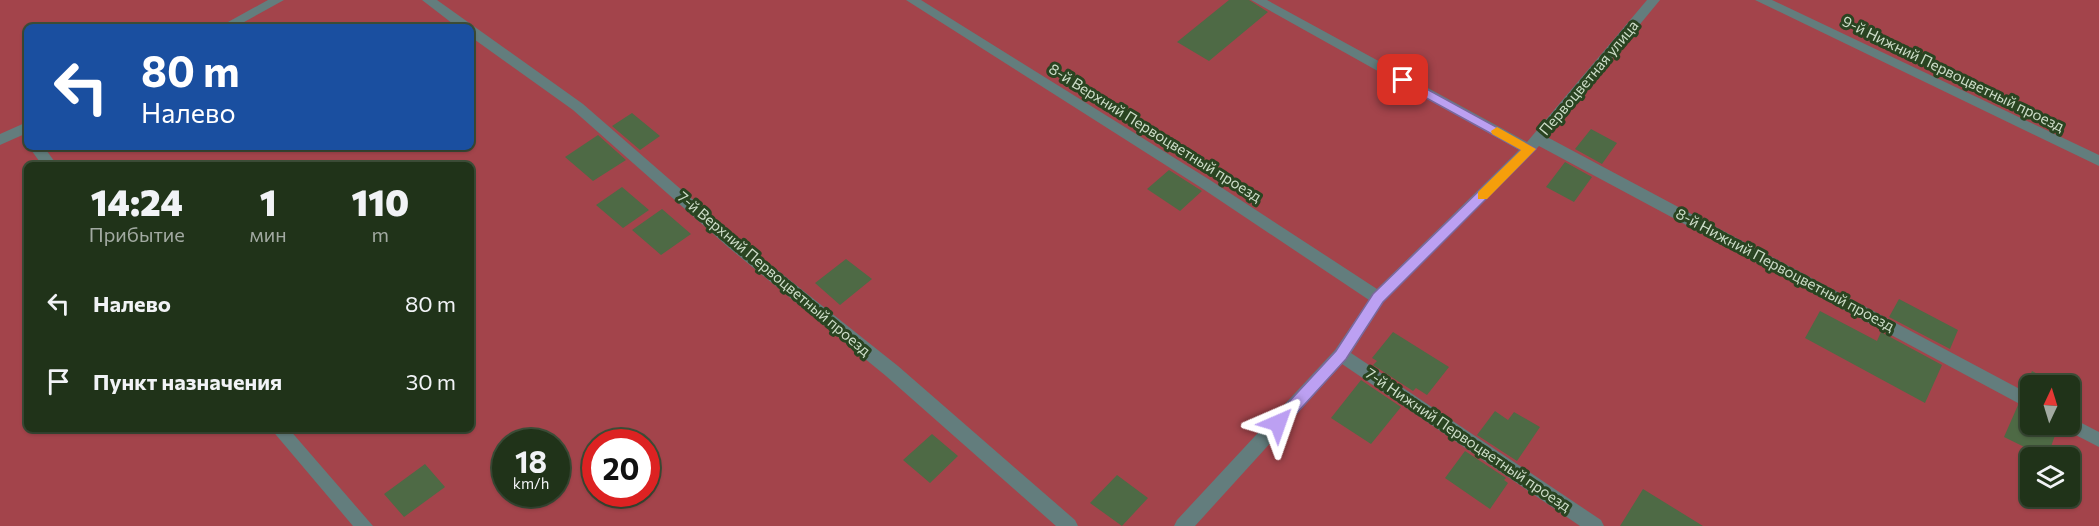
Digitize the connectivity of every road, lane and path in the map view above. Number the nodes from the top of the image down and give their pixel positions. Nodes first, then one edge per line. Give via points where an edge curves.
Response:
1 (278, 0) edge
2 (428, 0) edge
3 (912, 0) edge
4 (1257, 0) edge
5 (1654, 0) edge
6 (1761, 0) edge
7 (231, 24) edge
8 (462, 24) edge
9 (474, 33) edge
10 (24, 130) edge
11 (0, 140) edge
12 (1533, 144) junction
13 (38, 150) edge
14 (2099, 161) edge
15 (48, 162) edge
16 (1378, 298) junction
17 (1341, 355) junction
18 (2020, 397) edge
19 (2080, 430) edge
20 (282, 432) edge
21 (2099, 440) edge
22 (364, 526) edge
23 (1069, 526) edge
24 (1184, 526) edge
25 (1594, 526) edge

1 - 7 lane
2 - 8 lane
3 - 16 lane, 8-й Верхний Первоцветный проезд via 1276,227
4 - 12 lane, 8-й Нижний Первоцветный проезд
5 - 12 lane, Первоцветная улица
6 - 14 lane, 9-й Нижний Первоцветный проезд
9 - 23 lane, 7-й Верхний Первоцветный проезд via 578,107 733,243 892,371
10 - 11 lane
12 - 16 lane, Первоцветная улица
12 - 18 lane, 8-й Нижний Первоцветный проезд via 1824,290
13 - 15 lane
16 - 17 lane, Первоцветная улица
17 - 24 lane, Первоцветная улица
17 - 25 lane, 7-й Нижний Первоцветный проезд
19 - 21 lane
20 - 22 lane

